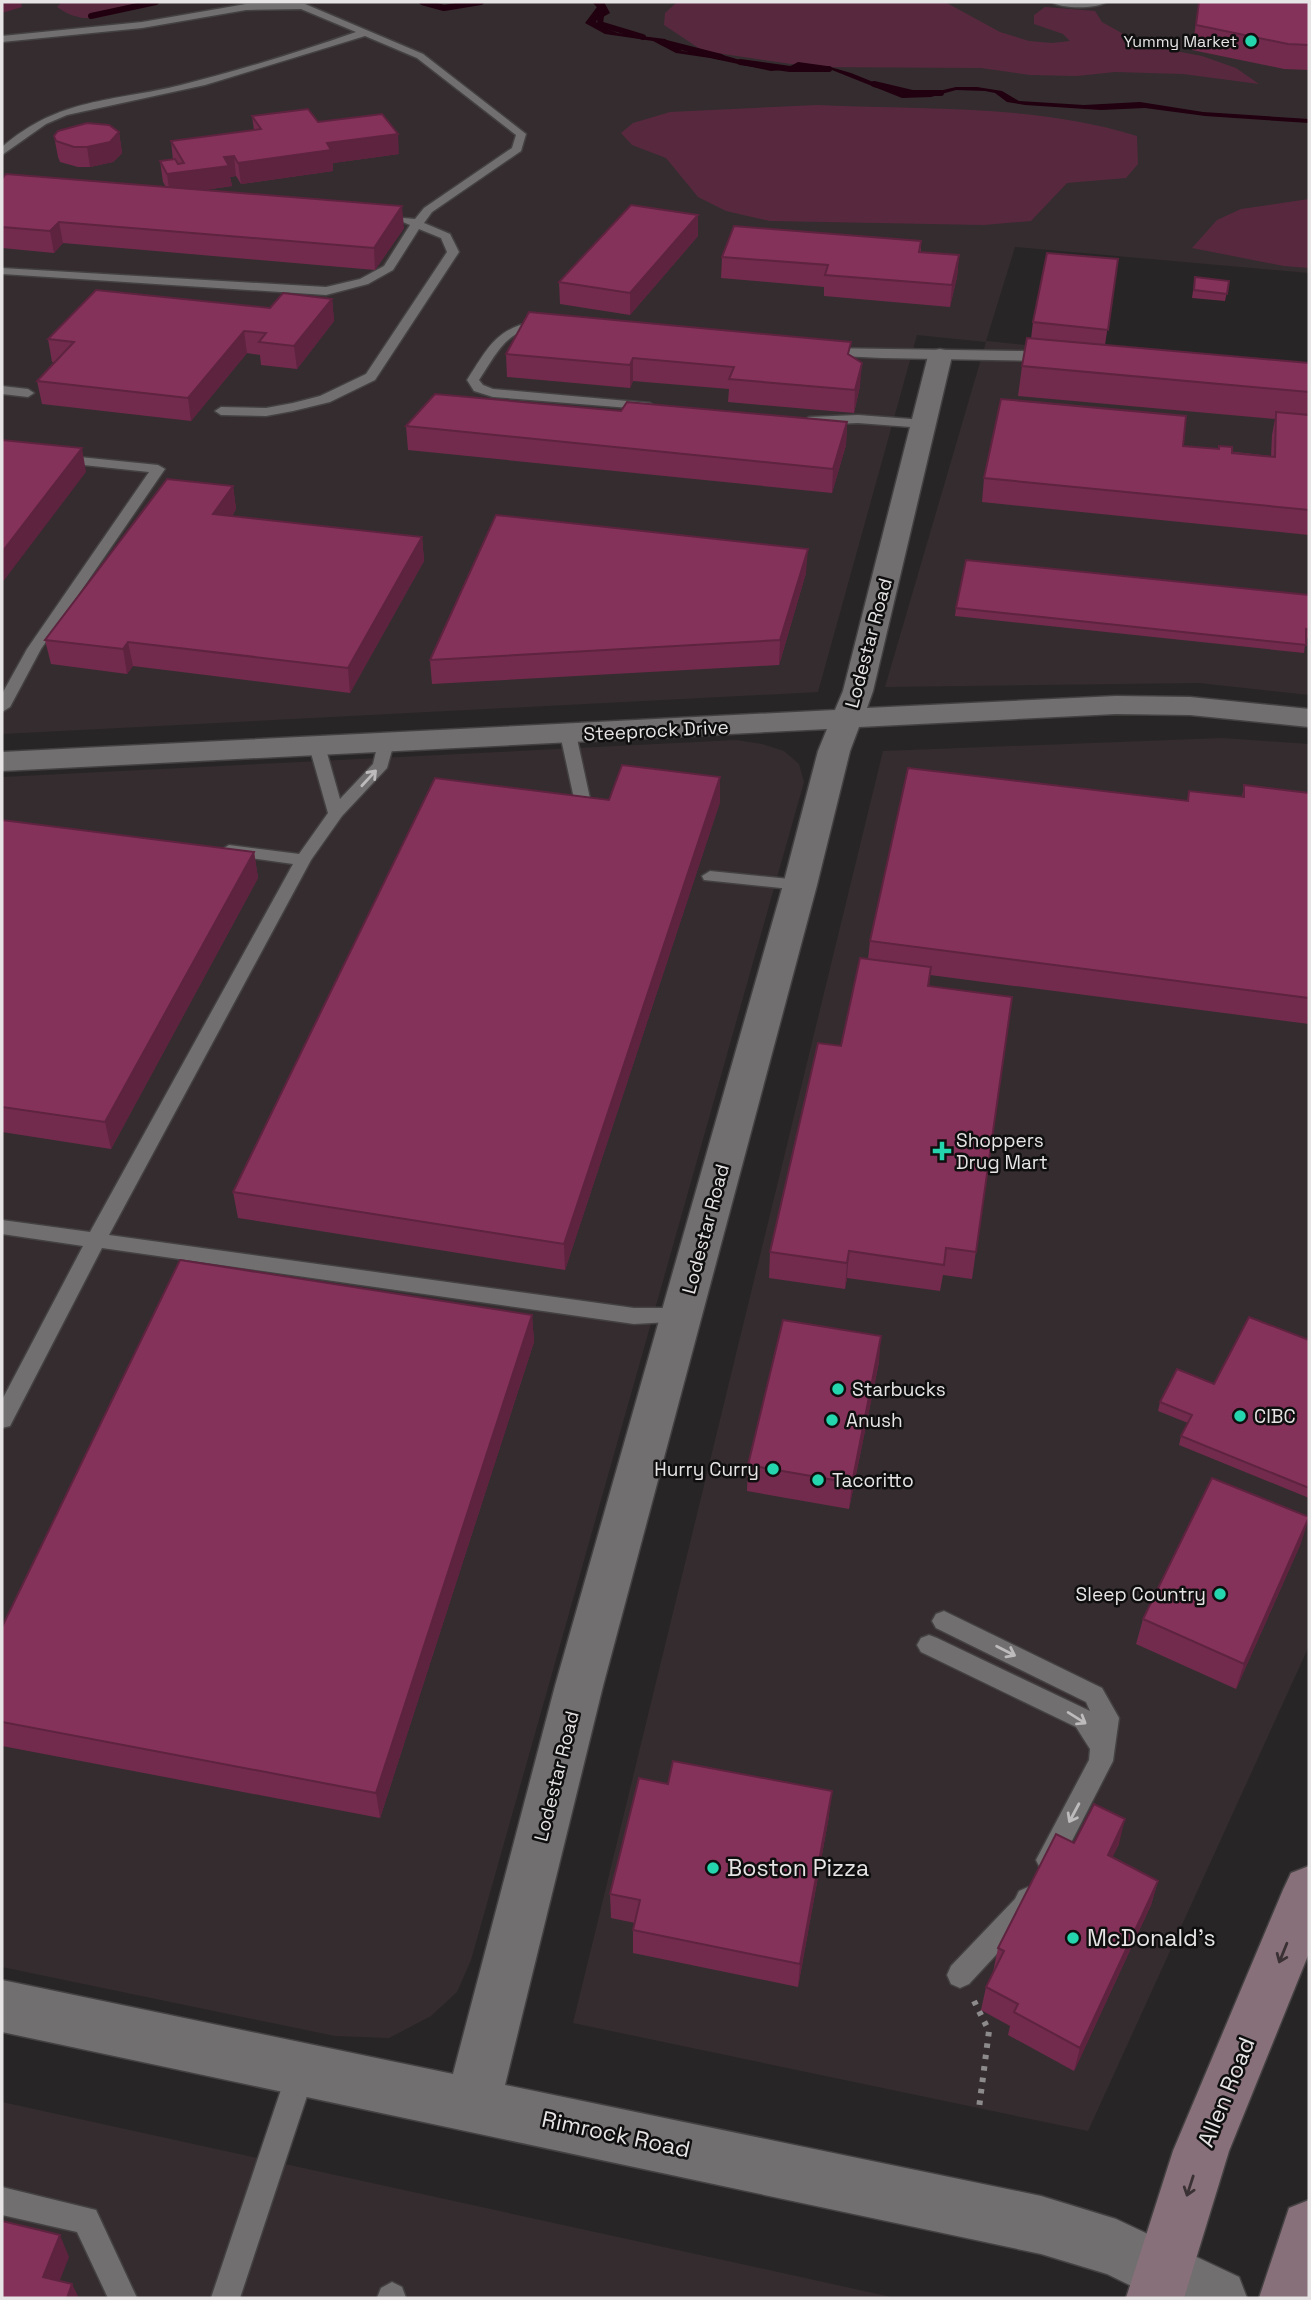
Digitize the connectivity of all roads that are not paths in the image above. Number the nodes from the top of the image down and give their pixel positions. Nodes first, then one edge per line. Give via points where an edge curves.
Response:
1 (1056, 2) edge
2 (1102, 2) edge
3 (367, 33) junction
4 (3, 38) edge
5 (2, 152) edge
6 (395, 217) edge
7 (418, 222) junction
8 (2, 271) edge
9 (561, 327) edge
10 (810, 350) edge
11 (940, 356) junction
12 (1063, 359) edge
13 (2, 390) edge
14 (28, 393) dead end
15 (659, 408) edge
16 (221, 411) dead end
17 (796, 420) edge
18 (924, 424) junction
19 (41, 456) edge
20 (2, 707) edge
21 (1309, 718) edge
22 (847, 719) junction
23 (568, 734) junction
24 (386, 743) junction
25 (317, 746) junction
26 (2, 761) edge
27 (583, 803) edge
28 (336, 813) junction
29 (208, 848) edge
30 (303, 860) junction
31 (710, 876) dead end
32 (800, 885) junction
33 (2, 1227) edge
34 (95, 1242) junction
35 (681, 1317) junction
36 (2, 1420) edge
37 (944, 1620) dead end
38 (929, 1645) dead end
39 (1103, 1748) junction
40 (1309, 1889) edge
41 (960, 1975) road end
42 (2, 2006) edge
43 (303, 2068) junction
44 (472, 2104) junction
45 (2, 2201) edge
46 (1309, 2228) edge
47 (1159, 2283) edge
48 (123, 2298) edge
49 (225, 2298) edge
50 (1218, 2298) edge
51 (1289, 2298) edge

1 - 2 lane
3 - 4 lane via 302,6 278,5 142,25
3 - 5 lane via 175,89 64,111 30,127
3 - 7 lane via 420,56 521,134 517,149 428,210
6 - 7 lane
7 - 8 lane via 389,268 364,282 326,291
7 - 16 lane via 446,236 453,252 371,377 325,399 293,407
9 - 15 lane via 533,325 507,332 473,380 475,385 493,393
10 - 11 lane
11 - 12 lane via 1008,353
11 - 18 street, Lodestar Road
13 - 14 lane
17 - 18 lane
18 - 22 street, Lodestar Road via 864,668
19 - 20 lane via 158,469 34,649
21 - 22 street, Steeprock Drive via 1190,706 1116,705
22 - 23 street, Steeprock Drive
22 - 32 street, Lodestar Road via 834,751
23 - 24 street, Steeprock Drive
23 - 27 lane
24 - 25 street, Steeprock Drive
28 -> 24 lane via 381,765
25 - 26 street, Steeprock Drive
25 - 28 lane
28 - 30 lane
29 - 30 lane
30 - 34 lane
31 - 32 lane
32 - 35 street, Lodestar Road
33 - 34 lane
34 - 35 lane via 634,1316
34 - 36 lane
35 - 44 street, Lodestar Road via 579,1686
37 -> 39 lane via 1094,1695 1107,1718
38 -> 39 lane via 1085,1720
39 -> 41 lane via 1101,1762 1024,1907
40 -> 47 main road, Allen Road via 1201,2151
42 - 43 street, Rimrock Road
43 - 44 street, Rimrock Road
43 - 49 lane
44 - 47 street, Rimrock Road via 1041,2225 1116,2248
45 - 48 lane via 86,2220
46 - 51 main road
47 - 50 street, Rimrock Road

